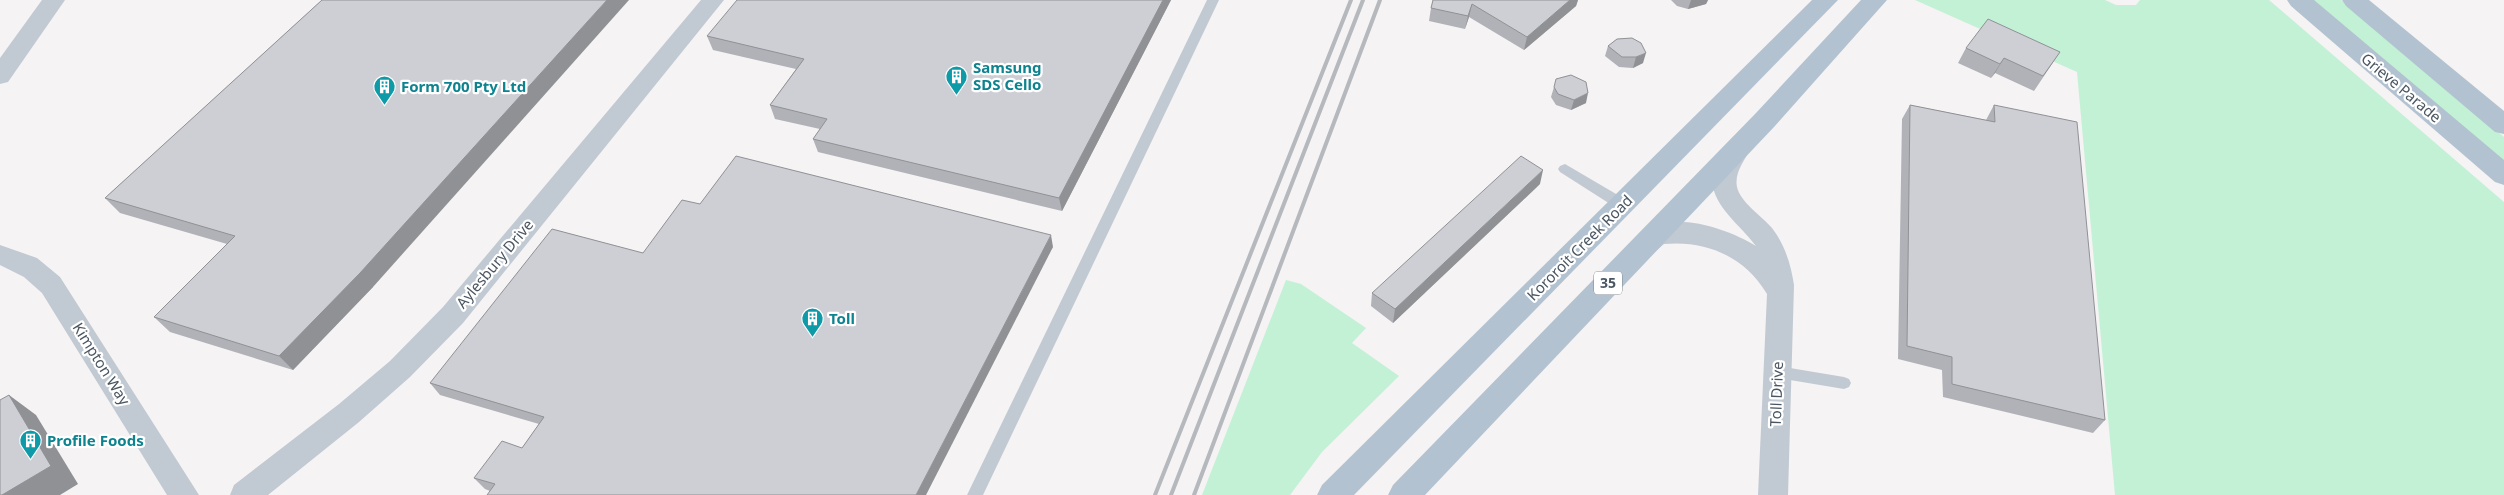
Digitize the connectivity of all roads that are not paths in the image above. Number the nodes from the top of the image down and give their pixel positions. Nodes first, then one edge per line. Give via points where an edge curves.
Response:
1 (54, 0) edge
2 (713, 0) edge
3 (1213, 0) edge
4 (1826, 0) edge
5 (1875, 0) edge
6 (2285, 0) edge
7 (2299, 0) edge
8 (2354, 0) edge
9 (2384, 74) junction
10 (0, 76) edge
11 (2504, 125) edge
12 (1744, 142) junction
13 (1565, 168) dead end
14 (2504, 175) edge
15 (1623, 205) junction
16 (1642, 248) junction
17 (0, 255) edge
18 (1781, 293) junction
19 (1778, 372) junction
20 (1844, 383) dead end
21 (184, 495) edge
22 (245, 495) edge
23 (975, 495) edge
24 (1334, 495) edge
25 (1404, 495) edge
26 (1773, 495) edge

1 - 10 street
2 - 22 street, Aylesbury Drive via 453,315 400,369
3 - 23 lane
4 - 15 main road, Kororoit Creek Road
5 - 12 main road, 35
6 - 9 main road via 2328,36
7 - 9 main road, Grieve Parade
8 - 11 main road
9 - 14 main road, Grieve Parade
12 - 16 main road, 35
12 - 18 street, Toll Drive via 1724,169 1724,185 1732,204 1762,235 1772,251 1778,266
13 - 15 lane
15 - 24 main road, Kororoit Creek Road
16 - 18 street via 1658,235 1695,234 1717,239 1736,247 1764,267
16 - 25 main road, 35
17 - 21 street, Kimpton Way via 20,260 38,271 51,285
18 - 19 street, Toll Drive
19 - 20 lane
19 - 26 street, Toll Drive

